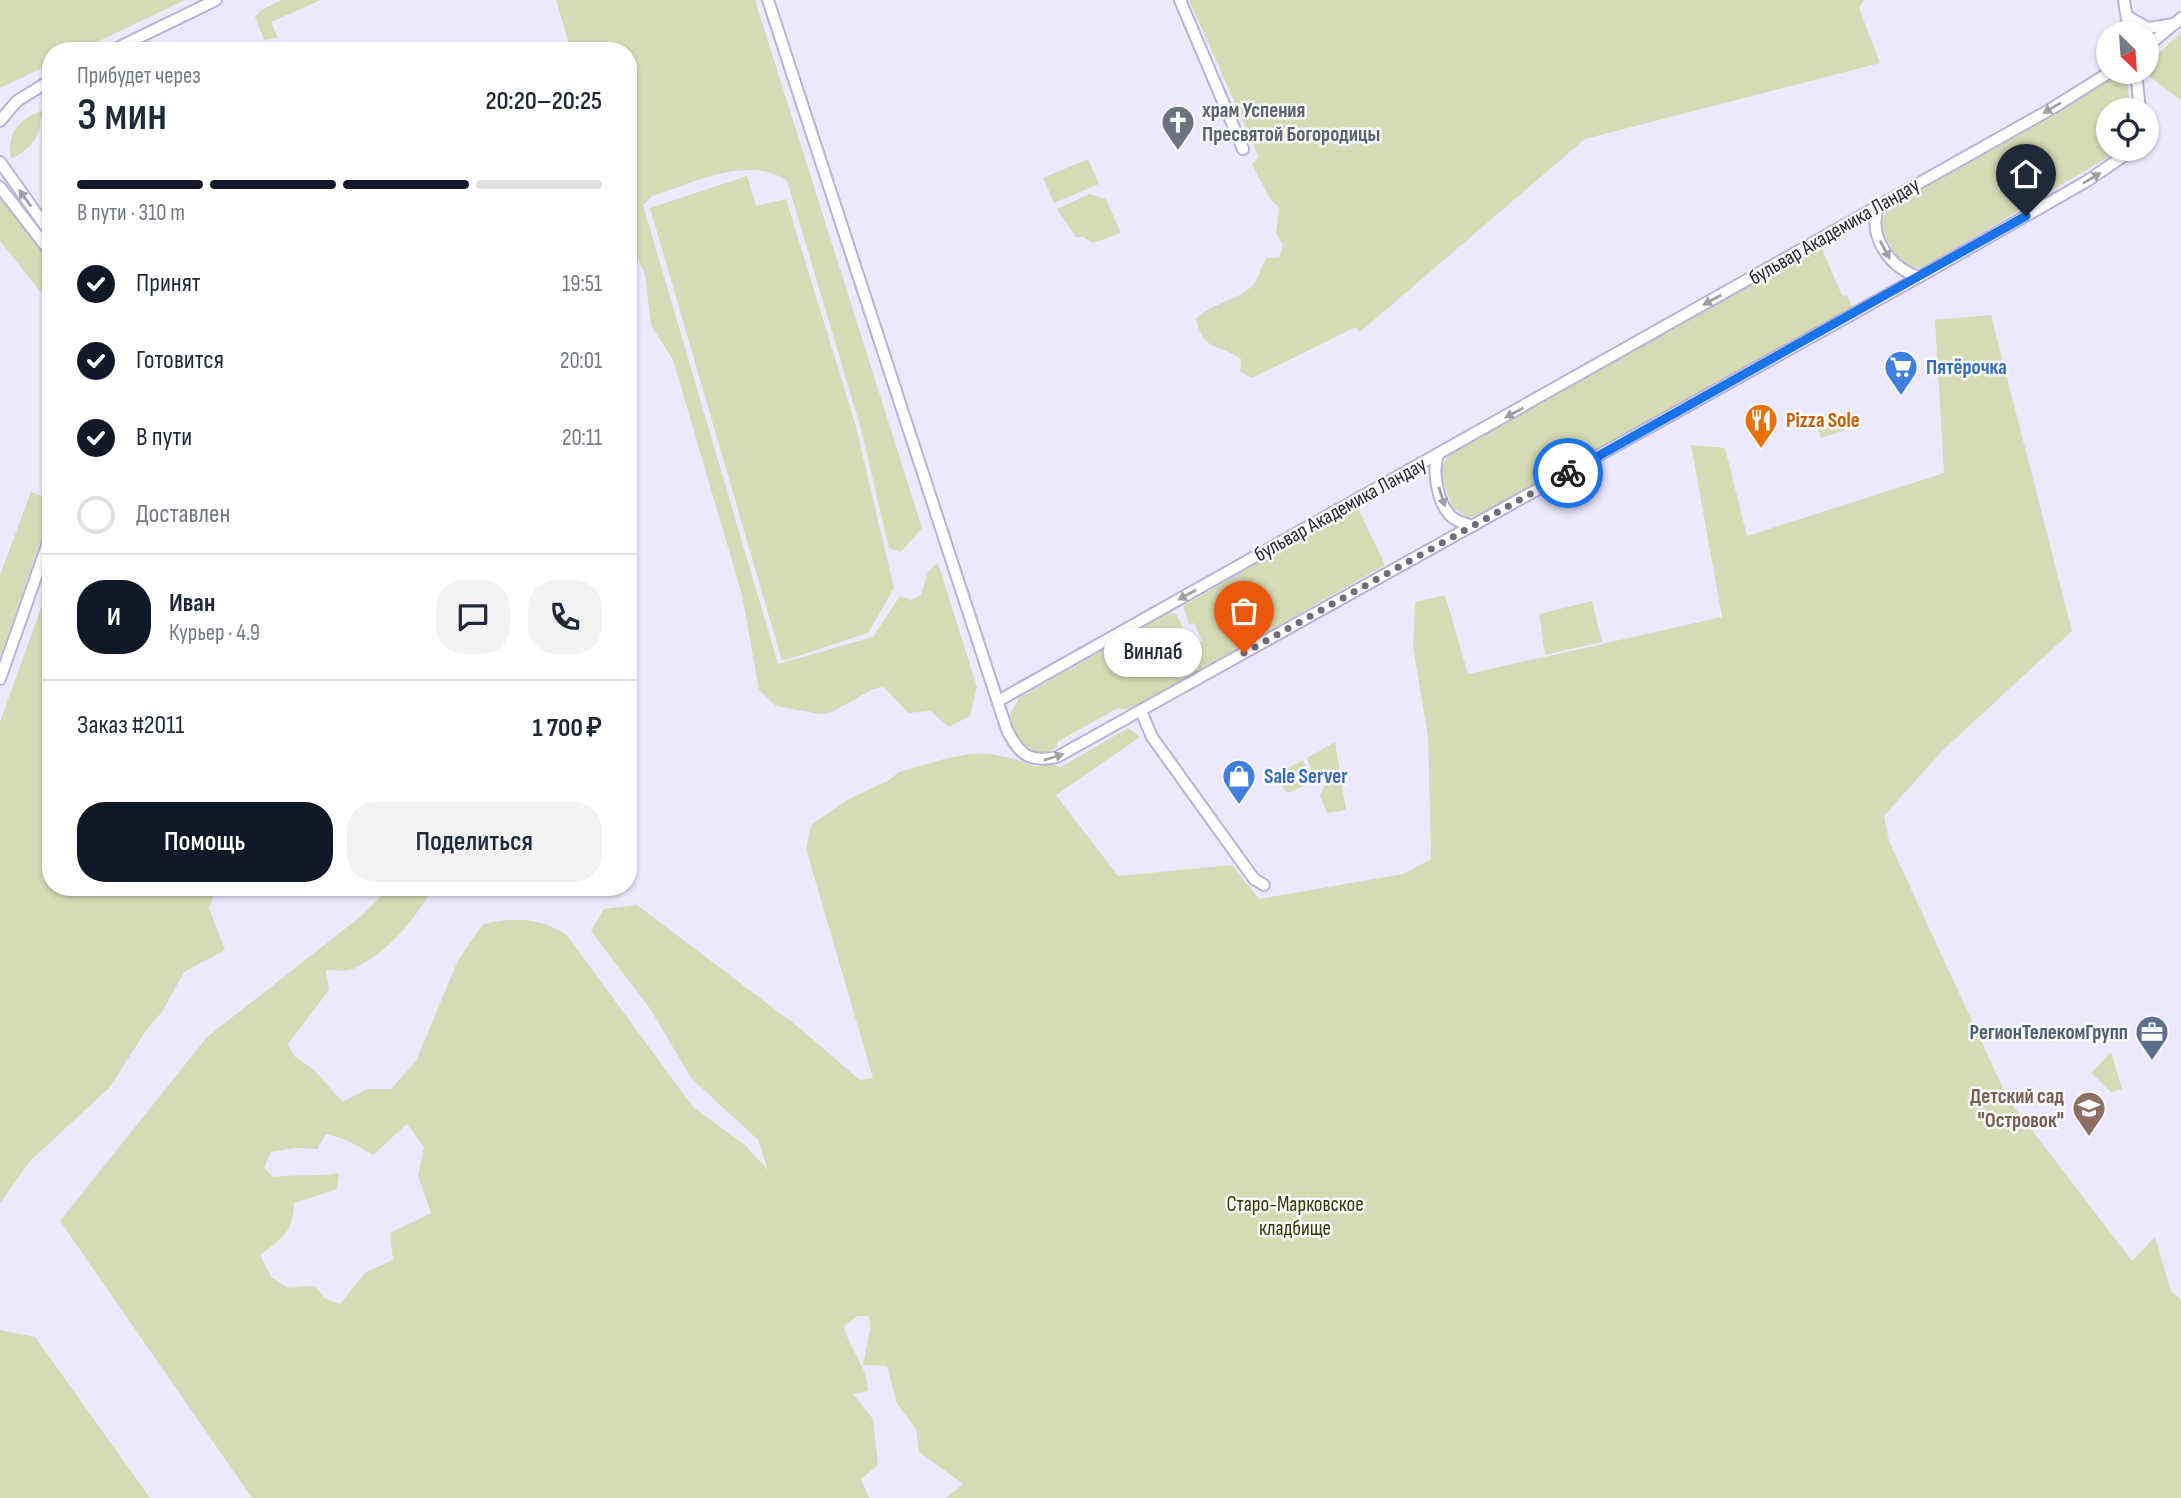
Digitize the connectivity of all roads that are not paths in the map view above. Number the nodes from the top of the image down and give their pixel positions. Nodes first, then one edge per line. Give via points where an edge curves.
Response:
1 (216, 0) edge
2 (768, 0) edge
3 (1180, 0) edge
4 (2124, 0) edge
5 (2127, 16) junction
6 (2128, 21) edge
7 (2178, 21) edge
8 (2160, 36) edge
9 (130, 42) edge
10 (2096, 80) edge
11 (42, 86) edge
12 (2, 119) edge
13 (0, 130) edge
14 (1243, 149) dead end
15 (2116, 161) edge
16 (0, 162) edge
17 (0, 168) edge
18 (10, 177) junction
19 (0, 187) edge
20 (1878, 206) junction
21 (42, 221) edge
22 (42, 241) edge
23 (1919, 277) junction
24 (1439, 453) junction
25 (1473, 526) junction
26 (42, 560) edge
27 (0, 679) edge
28 (998, 701) junction
29 (1141, 711) junction
30 (1264, 885) dead end

1 - 9 street
2 - 28 street
3 - 14 street
4 - 5 street
5 - 6 street
5 - 7 street via 2148,28
7 - 8 street
10 -> 20 street, бульвар Академика Ландау
11 - 12 street via 17,101
12 - 13 street
23 -> 15 street
16 - 18 street
17 - 18 street
21 -> 18 street
19 - 22 street
20 -> 23 street via 1875,229 1892,264
20 -> 24 street, бульвар Академика Ландау
23 - 25 street
24 -> 25 street via 1435,473 1444,505 1455,519
24 -> 28 street, бульвар Академика Ландау
25 - 29 street
26 - 27 street
28 -> 29 street via 1013,743 1022,755 1036,761 1057,757
29 - 30 street via 1160,748 1254,879

